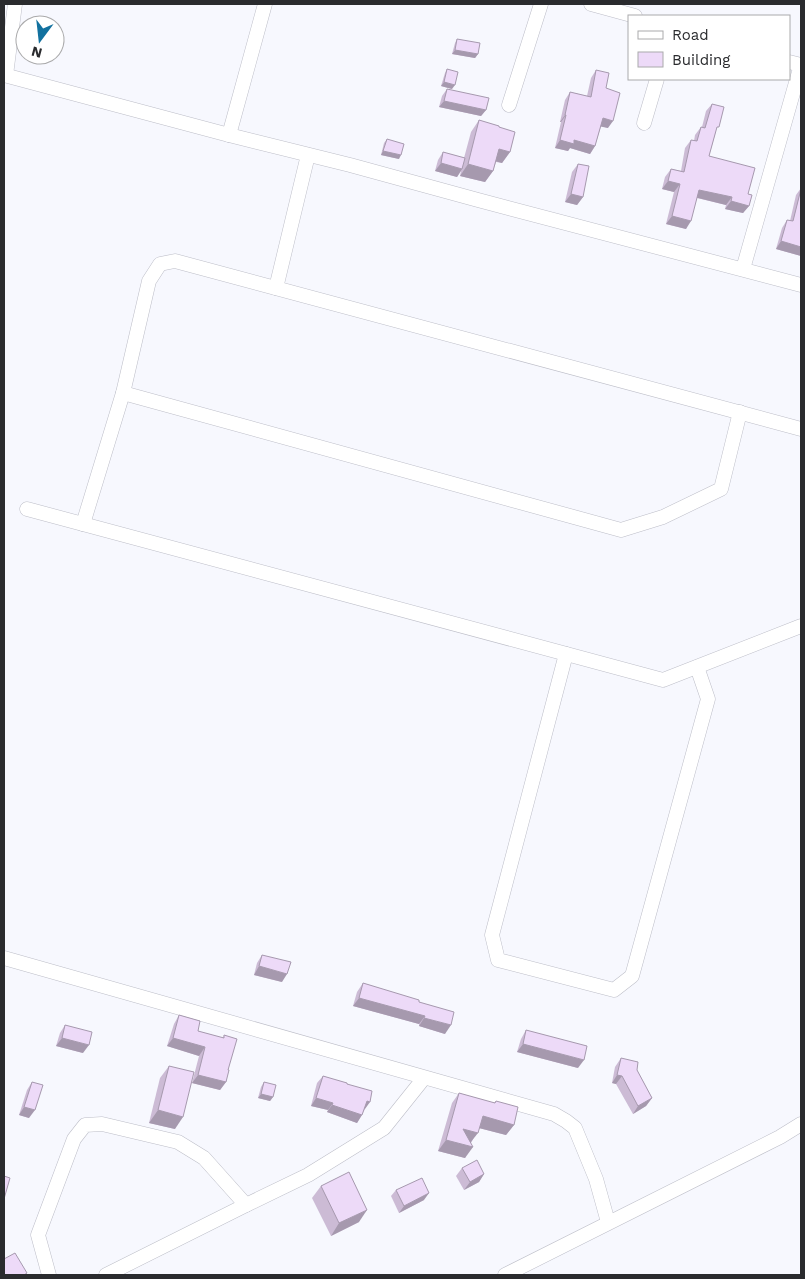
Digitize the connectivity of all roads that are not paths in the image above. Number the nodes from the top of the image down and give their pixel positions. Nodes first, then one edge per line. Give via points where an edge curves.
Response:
1 (15, 4) edge
2 (265, 4) edge
3 (541, 4) edge
4 (591, 4) edge
5 (630, 11) edge
6 (801, 65) edge
7 (5, 75) edge
8 (657, 80) edge
9 (509, 105) dead end
10 (644, 123) dead end
11 (228, 135) junction
12 (308, 155) junction
13 (743, 269) junction
14 (801, 285) edge
15 (276, 288) junction
16 (123, 393) junction
17 (740, 412) junction
18 (801, 429) edge
19 (27, 509) dead end
20 (83, 524) junction
21 (801, 626) edge
22 (566, 654) junction
23 (697, 667) junction
24 (4, 958) edge
25 (424, 1078) junction
26 (801, 1124) edge
27 (246, 1204) junction
28 (608, 1222) junction
29 (49, 1275) edge
30 (106, 1275) edge
31 (505, 1275) edge

1 - 7 street
2 - 11 street
3 - 9 street
4 - 5 street
6 - 13 street
7 - 11 street
8 - 10 street
11 - 12 street
12 - 13 street
12 - 15 street
13 - 14 street
15 - 16 street via 175,261 160,264 149,281
15 - 17 street
16 - 17 street via 621,530 663,517 721,489
16 - 20 street
17 - 18 street
19 - 20 street
20 - 22 street
21 - 23 street
22 - 23 street via 663,680
22 - 23 street via 492,934 498,960 614,990 632,976 708,699
24 - 25 street
25 - 27 street via 384,1128 308,1175
25 - 28 street via 566,1120 575,1128 596,1179
26 - 28 street
27 - 29 street via 204,1158 178,1142 102,1124 85,1125 74,1139 38,1235
27 - 30 street
28 - 31 street

